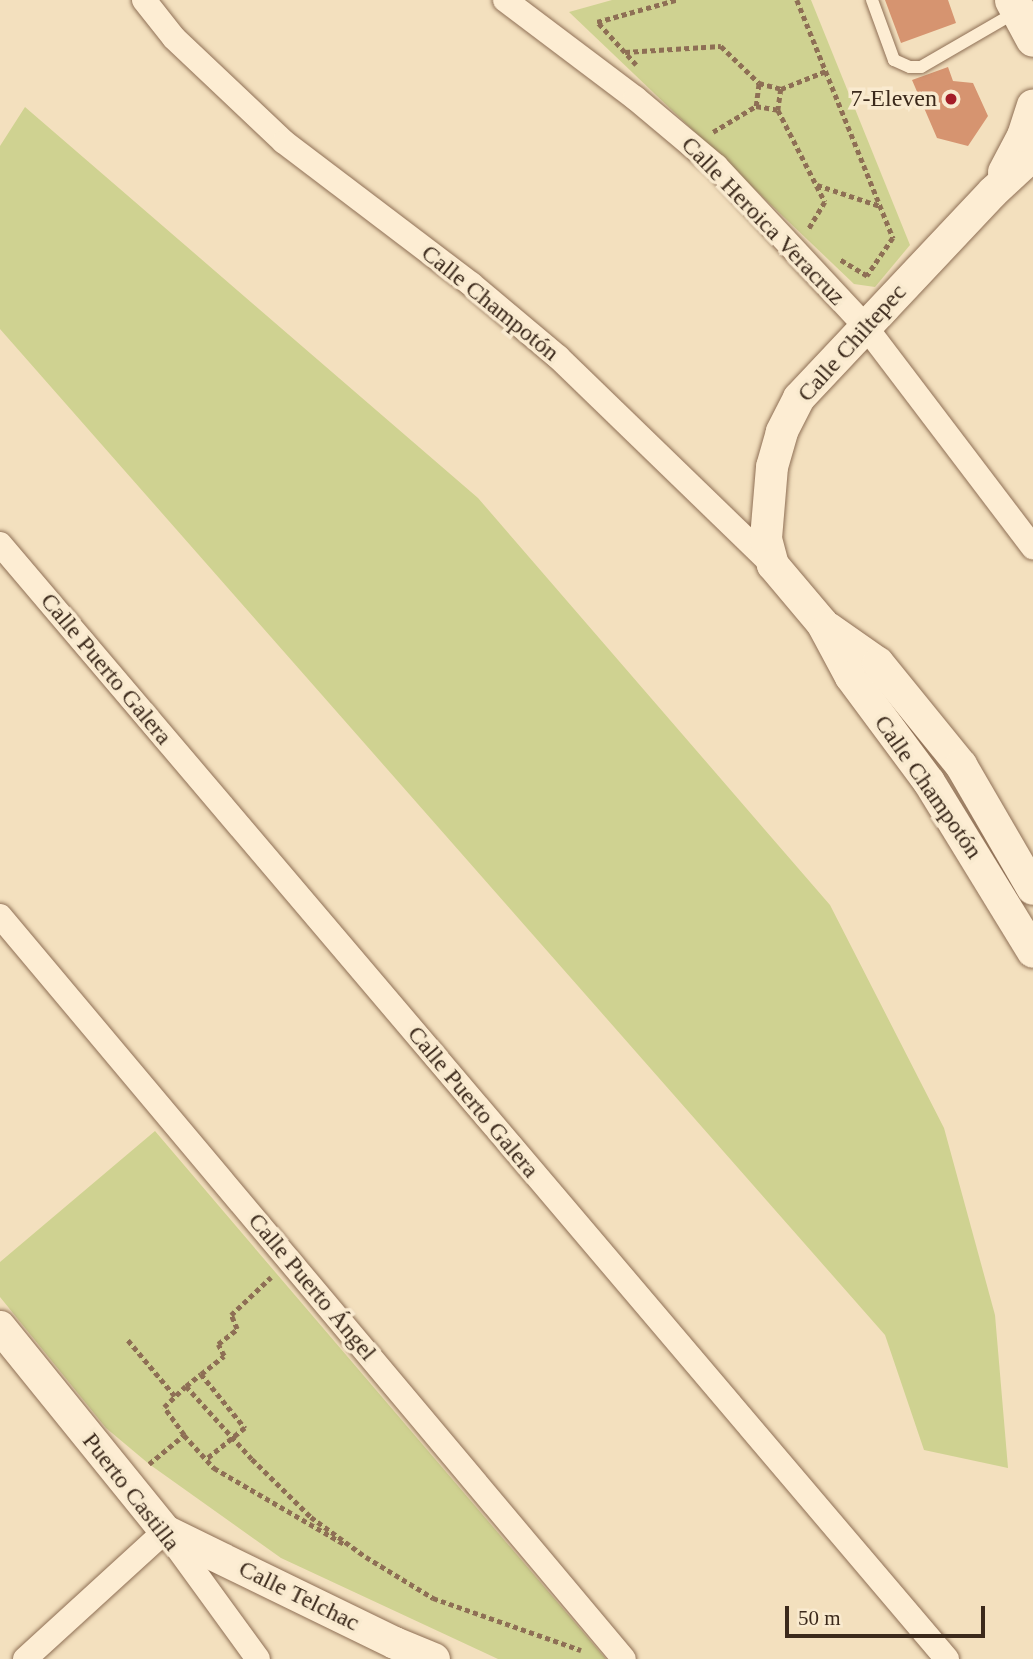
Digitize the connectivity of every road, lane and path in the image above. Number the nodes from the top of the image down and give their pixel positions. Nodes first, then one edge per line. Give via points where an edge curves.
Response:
1 (144, 0) edge
2 (505, 0) edge
3 (676, 0) edge
4 (797, 0) edge
5 (876, 1) edge
6 (1021, 17) edge
7 (624, 52) junction
8 (642, 70) dead end
9 (826, 71) junction
10 (759, 83) junction
11 (781, 89) junction
12 (756, 106) junction
13 (1033, 106) edge
14 (778, 110) junction
15 (707, 136) dead end
16 (1033, 155) edge
17 (816, 185) junction
18 (993, 192) junction
19 (880, 206) junction
20 (804, 237) dead end
21 (835, 257) dead end
22 (865, 326) junction
23 (0, 544) edge
24 (1033, 547) edge
25 (773, 565) junction
26 (822, 623) junction
27 (1033, 889) edge
28 (0, 916) edge
29 (1033, 952) edge
30 (289, 1259) junction
31 (0, 1328) edge
32 (128, 1340) dead end
33 (201, 1374) junction
34 (186, 1386) junction
35 (175, 1396) junction
36 (184, 1435) junction
37 (233, 1438) junction
38 (207, 1459) junction
39 (149, 1464) dead end
40 (165, 1531) junction
41 (366, 1557) junction
42 (592, 1653) dead end
43 (24, 1659) edge
44 (258, 1659) edge
45 (434, 1659) edge
46 (624, 1659) edge
47 (947, 1659) edge

1 - 25 street, Calle Champotón via 174,38 284,142 471,284 558,357
2 - 22 street, Calle Heroica Veracruz via 716,166
3 - 7 path via 597,22
4 - 9 path
5 - 6 lane via 894,60 910,68 921,67
7 - 8 path
7 - 10 path via 721,46
9 - 11 path
9 - 19 path
10 - 11 path
10 - 12 path
11 - 14 path
12 - 14 path
12 - 15 path
13 - 18 street, Calle Chiltepec via 1023,136
14 - 17 path
16 - 18 street, Calle Chiltepec
17 - 19 path
17 - 20 path via 825,202
18 - 22 street, Calle Chiltepec
19 - 21 path via 893,238 867,276
22 - 24 street, Calle Heroica Veracruz
22 - 25 street, Calle Chiltepec via 799,398 782,432 767,501 766,539
23 - 47 street, Calle Puerto Galera
25 - 26 street, Calle Champotón
26 - 27 street, Calle Champotón via 878,663 961,765
26 - 29 street, Calle Champotón via 851,677 929,782
28 - 30 street, Calle Puerto Ángel
30 - 33 path via 230,1315 237,1329 218,1344 224,1356
30 - 46 street, Calle Puerto Ángel
31 - 40 street, Puerto Castilla
32 - 35 path
33 - 34 path
33 - 37 path via 245,1428
34 - 35 path
34 - 37 path
35 - 36 path via 163,1407
36 - 38 path
36 - 39 path
37 - 38 path
37 - 41 path via 311,1517
38 - 41 path via 214,1468
40 - 43 street
40 - 44 street, Puerto Castilla
40 - 45 street, Calle Telchac
41 - 42 path via 433,1598

